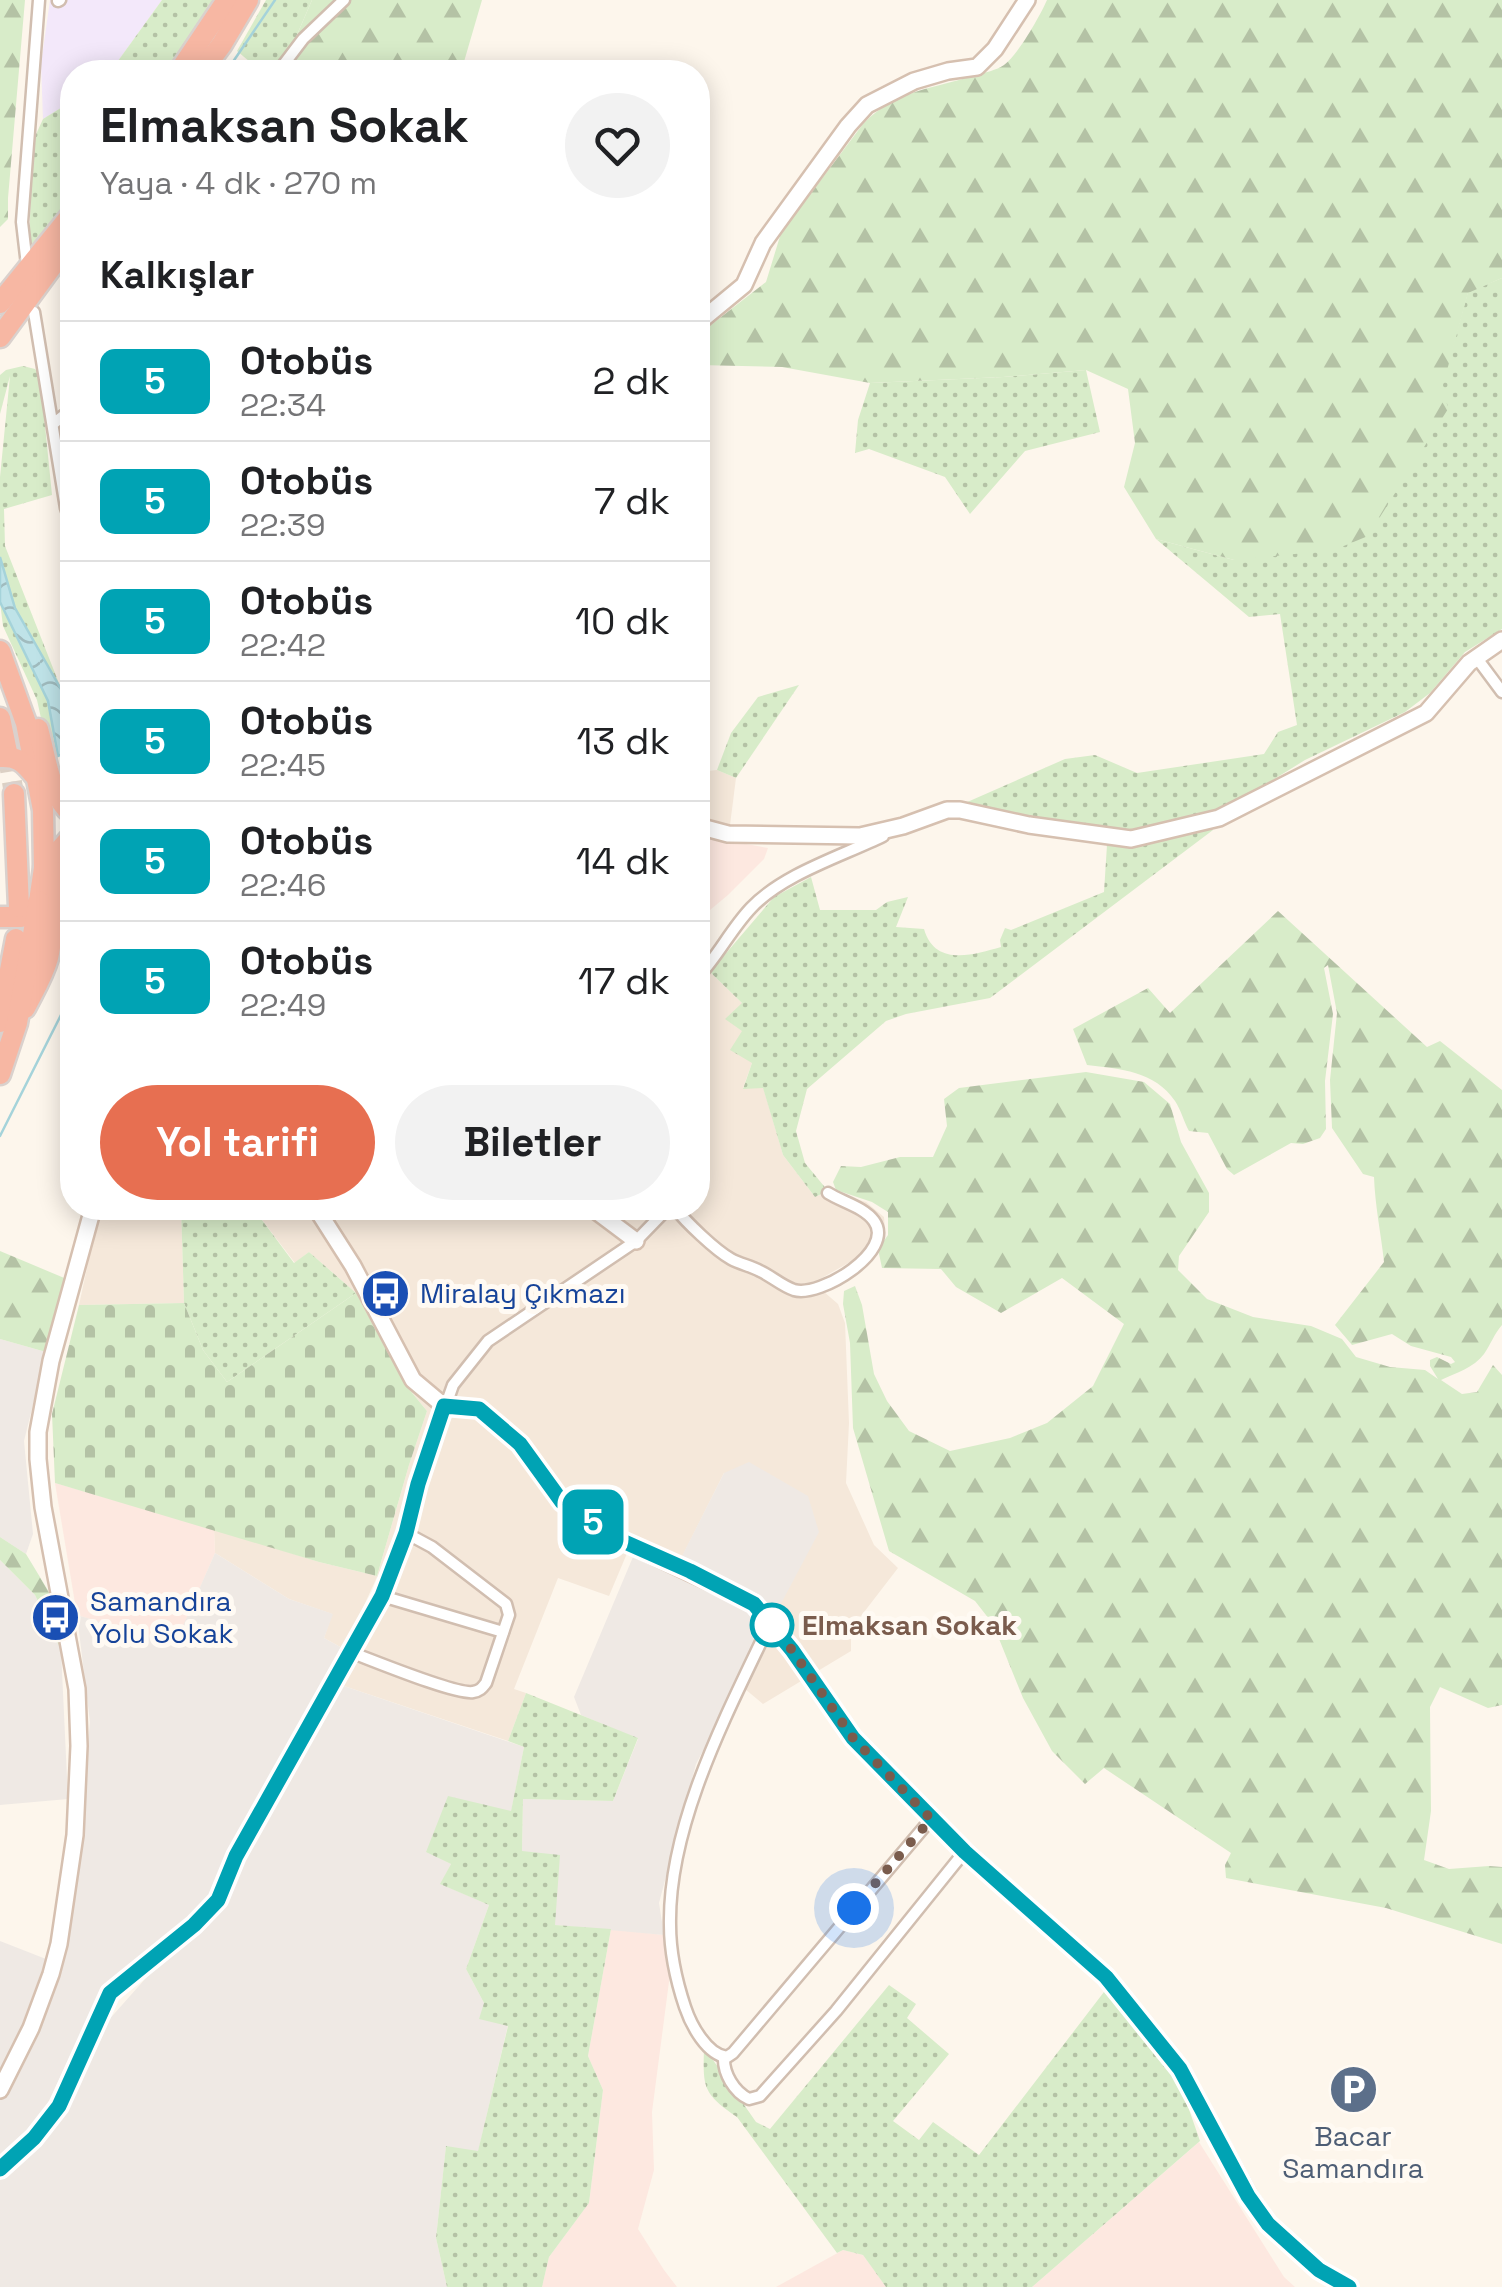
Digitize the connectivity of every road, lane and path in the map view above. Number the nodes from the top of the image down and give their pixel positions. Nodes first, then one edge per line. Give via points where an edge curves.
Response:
1 (38, 0) edge
2 (227, 0) edge
3 (248, 0) edge
4 (344, 0) edge
5 (1027, 0) edge
6 (187, 60) edge
7 (210, 60) edge
8 (287, 60) edge
9 (60, 229) edge
10 (60, 255) edge
11 (27, 265) dead end
12 (0, 304) edge
13 (34, 312) dead end
14 (710, 313) edge
15 (0, 336) edge
16 (60, 418) edge
17 (52, 424) junction
18 (60, 472) edge
19 (1502, 640) edge
20 (0, 651) edge
21 (1476, 658) junction
22 (9, 673) junction
23 (1502, 692) edge
24 (0, 718) edge
25 (4, 755) edge
26 (34, 775) junction
27 (14, 794) tunnel mouth
28 (60, 800) edge
29 (43, 810) junction
30 (903, 826) junction
31 (60, 827) edge
32 (710, 829) edge
33 (60, 850) edge
34 (44, 868) junction
35 (60, 879) edge
36 (19, 909) edge
37 (16, 939) dead end
38 (710, 964) edge
39 (9, 1023) edge
40 (0, 1074) edge
41 (828, 1193) dead end
42 (90, 1220) edge
43 (324, 1220) edge
44 (608, 1220) edge
45 (659, 1220) edge
46 (685, 1220) edge
47 (636, 1241) junction
48 (444, 1406) junction
49 (406, 1533) junction
50 (382, 1596) junction
51 (770, 1623) junction
52 (503, 1632) junction
53 (350, 1652) junction
54 (931, 1819) junction
55 (965, 1852) junction
56 (724, 2057) junction
57 (0, 2090) edge
58 (0, 2169) edge
59 (1349, 2287) edge

1 - 11 street via 22,222
2 - 6 highway
3 - 7 highway
4 - 8 street
5 - 14 main road via 977,66 914,81 867,105 764,242 744,285
9 - 12 highway
10 - 15 highway
13 - 17 street
16 - 17 street
17 - 18 street
19 - 21 main road
20 - 22 highway
21 - 23 street
21 - 30 main road via 1426,714 1220,818 1131,840 960,810
22 - 26 highway
22 - 28 highway via 30,700
24 - 25 highway
25 - 26 highway
26 - 29 highway
27 - 36 highway
29 - 31 highway
29 - 34 highway
30 - 32 main road via 860,836
30 - 38 street via 771,890
33 - 34 highway
34 - 36 highway
35 - 39 highway via 42,975
36 - 39 highway
37 - 39 highway
39 - 40 highway
41 - 46 street via 869,1216 878,1238 852,1271 822,1288 796,1290 730,1259
42 - 57 main road via 50,1361 38,1432 39,1482 77,1689 75,1836 51,1974
43 - 48 main road via 413,1380
44 - 47 main road
45 - 47 street
47 - 48 street via 488,1341
48 - 49 street
48 - 51 main road via 479,1409 520,1444 562,1502 618,1539 754,1604
49 - 50 street
49 - 52 street via 504,1601 509,1614
50 - 52 street
50 - 53 street
51 - 54 main road via 853,1738
51 - 56 street via 702,1774 671,1898 672,1958 684,2004 699,2034
52 - 53 street via 486,1683 475,1692
53 - 58 street via 218,1900 110,1993 59,2106
54 - 55 main road
54 - 56 street
55 - 56 street via 760,2096 740,2094
55 - 59 main road via 1106,1977 1180,2069 1268,2224

